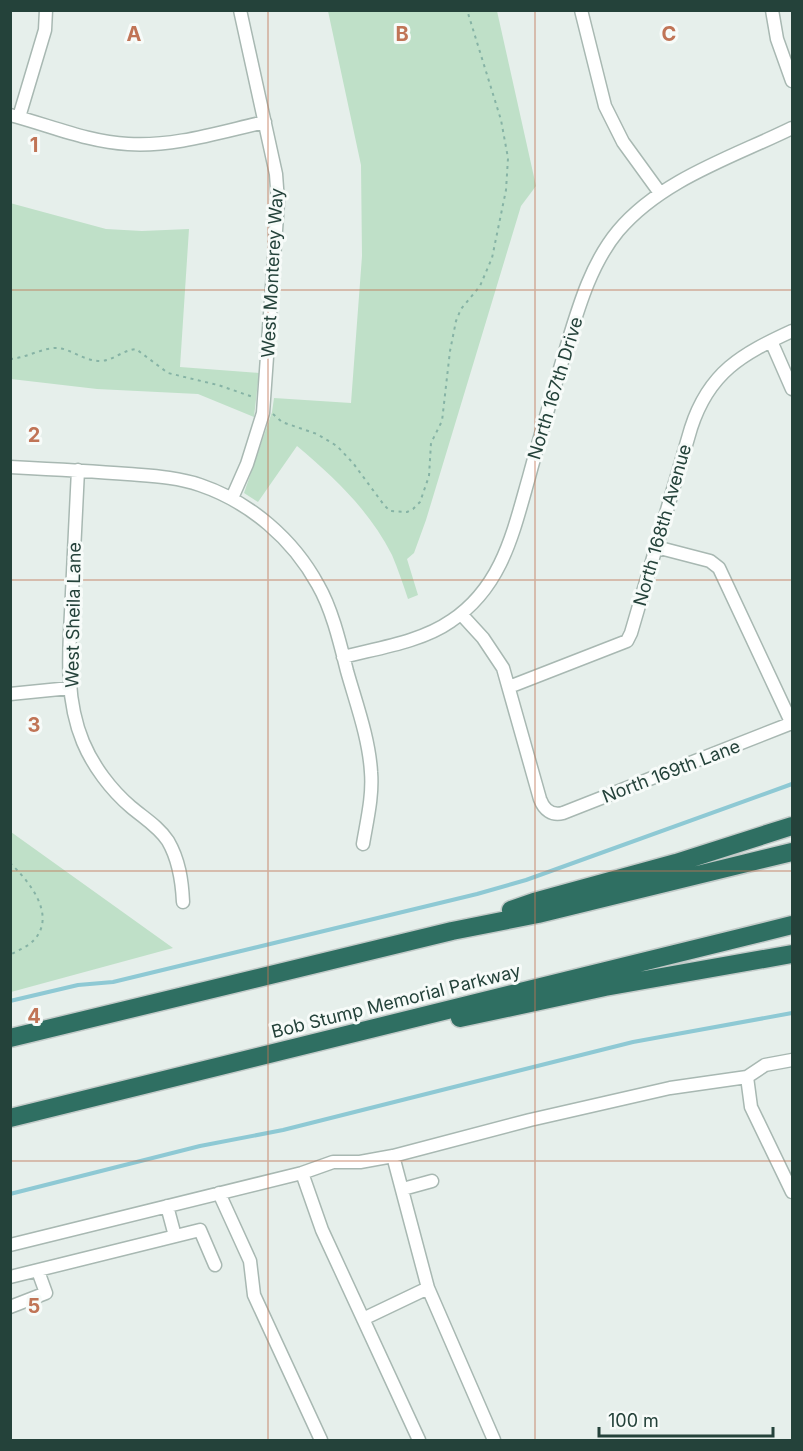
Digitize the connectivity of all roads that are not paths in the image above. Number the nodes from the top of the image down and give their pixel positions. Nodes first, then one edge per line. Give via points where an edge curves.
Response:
1 (46, 10) edge
2 (240, 10) edge
3 (581, 10) edge
4 (772, 10) edge
5 (792, 81) edge
6 (15, 116) edge
7 (265, 122) junction
8 (792, 128) edge
9 (660, 193) junction
10 (792, 331) edge
11 (771, 341) junction
12 (792, 389) edge
13 (10, 467) edge
14 (78, 470) junction
15 (232, 498) junction
16 (656, 547) junction
17 (461, 614) junction
18 (344, 657) junction
19 (509, 687) junction
20 (70, 688) junction
21 (10, 694) edge
22 (792, 723) edge
23 (792, 826) edge
24 (363, 844) dead end
25 (792, 852) edge
26 (183, 902) dead end
27 (792, 925) edge
28 (461, 929) junction
29 (792, 954) edge
30 (351, 1035) junction
31 (10, 1038) edge
32 (792, 1060) edge
33 (747, 1077) junction
34 (10, 1118) edge
35 (393, 1156) junction
36 (302, 1173) junction
37 (432, 1181) dead end
38 (403, 1189) junction
39 (792, 1192) edge
40 (219, 1193) junction
41 (167, 1206) junction
42 (175, 1236) junction
43 (10, 1245) edge
44 (215, 1265) dead end
45 (38, 1270) junction
46 (10, 1277) edge
47 (428, 1288) junction
48 (10, 1307) edge
49 (363, 1318) junction
50 (321, 1440) edge
51 (419, 1440) edge
52 (494, 1440) edge

1 - 6 street via 45,30
2 - 7 street, West Monterey Way
3 - 9 street via 604,106 623,142
4 - 5 street
6 - 7 street via 90,138 127,144 189,139
7 - 15 street, West Monterey Way via 278,202 264,404 262,421
8 - 9 street, North 167th Drive
9 - 17 street, North 167th Drive via 628,220 600,258 573,328 506,554 488,585
10 - 11 street, North 168th Avenue
11 - 12 street
11 - 16 street, North 168th Avenue via 730,366 703,399
13 - 14 street
14 - 15 street via 163,477 199,484
14 - 20 street, West Sheila Lane
15 - 18 street via 264,519 295,550 319,586
16 - 19 street, North 168th Avenue via 627,640
16 - 22 street via 710,561 718,568
17 - 18 street, North 167th Drive via 424,634
17 - 19 street via 491,648
18 - 24 street via 371,772
19 - 22 street, North 169th Lane via 542,805 559,814
20 - 21 street
20 - 26 street, West Sheila Lane via 74,716 95,766 112,789 167,839 181,878
23 - 28 highway via 534,902
25 - 28 highway
27 - 30 highway, Bob Stump Memorial Parkway
28 - 31 highway
29 - 30 highway via 605,987 445,1022
30 - 34 highway, Bob Stump Memorial Parkway
32 - 33 street via 765,1065
33 - 35 street via 659,1090
33 - 39 street via 751,1107
35 - 36 street via 360,1162 333,1161
35 - 38 street
36 - 40 street
36 - 49 street via 322,1230
37 - 38 street
38 - 47 street
40 - 41 street
40 - 50 street via 250,1261 254,1295
41 - 42 street
41 - 43 street
42 - 44 street via 200,1230
42 - 45 street
45 - 46 street
45 - 48 street via 46,1293
47 - 49 street
47 - 52 street
49 - 51 street

